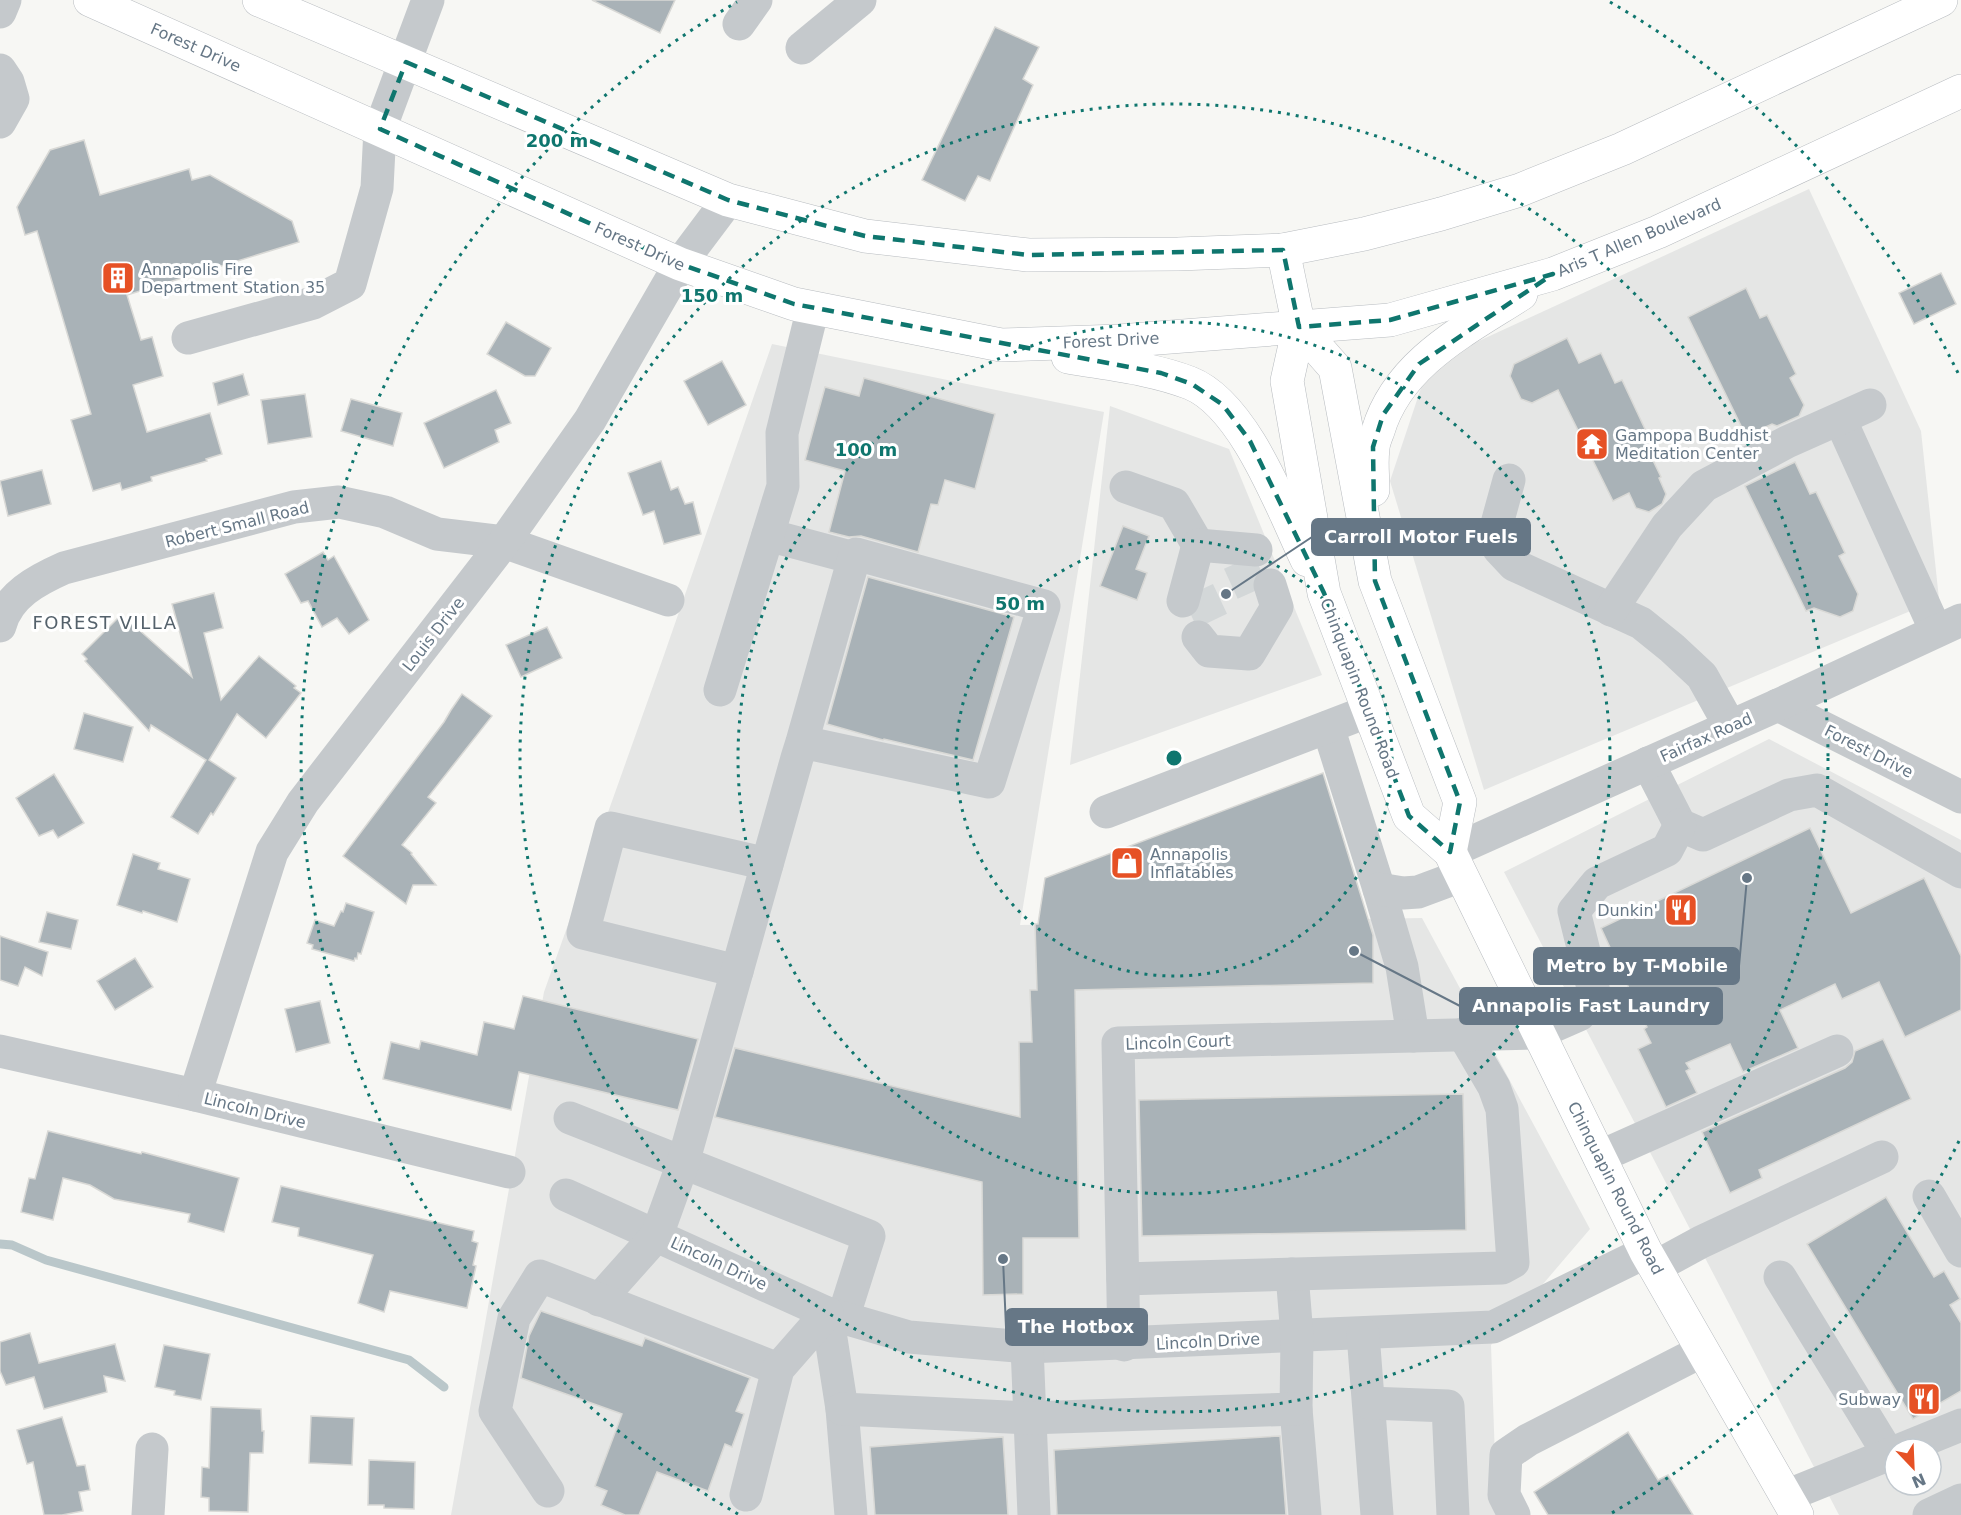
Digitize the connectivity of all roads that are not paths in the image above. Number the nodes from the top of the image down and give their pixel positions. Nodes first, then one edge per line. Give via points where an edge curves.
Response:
1 (5, 0) edge
2 (90, 0) edge
3 (258, 0) edge
4 (428, 0) edge
5 (860, 0) edge
6 (1941, 0) edge
7 (143, 11) edge
8 (0, 12) edge
9 (802, 48) dead end
10 (406, 62) junction
11 (0, 70) edge
12 (1961, 91) edge
13 (0, 122) edge
14 (380, 129) junction
15 (728, 200) junction
16 (1283, 250) junction
17 (680, 264) junction
18 (1553, 274) junction
19 (813, 308) junction
20 (1299, 327) junction
21 (188, 338) dead end
22 (1001, 345) junction
23 (1870, 405) dead end
24 (1840, 419) junction
25 (1509, 480) dead end
26 (1126, 487) dead end
27 (768, 535) junction
28 (504, 542) junction
29 (1198, 545) junction
30 (1248, 556) dead end
31 (855, 558) junction
32 (1375, 580) junction
33 (1263, 591) tunnel mouth
34 (1324, 593) junction
35 (1190, 596) tunnel mouth
36 (668, 600) dead end
37 (1611, 610) junction
38 (0, 626) edge
39 (1949, 626) edge
40 (1206, 631) tunnel mouth
41 (720, 690) dead end
42 (1778, 705) junction
43 (1369, 711) junction
44 (1730, 726) junction
45 (1328, 727) junction
46 (802, 742) junction
47 (1648, 763) junction
48 (1961, 797) edge
49 (1106, 812) dead end
50 (1680, 825) junction
51 (767, 864) junction
52 (1456, 864) junction
53 (1961, 872) edge
54 (1379, 889) junction
55 (737, 970) junction
56 (1538, 1033) junction
57 (1463, 1034) junction
58 (1413, 1036) junction
59 (0, 1051) edge
60 (1837, 1051) dead end
61 (195, 1095) junction
62 (570, 1118) dead end
63 (1882, 1156) dead end
64 (1599, 1157) junction
65 (683, 1163) junction
66 (509, 1172) dead end
67 (566, 1195) dead end
68 (1929, 1196) dead end
69 (657, 1235) junction
70 (1961, 1251) edge
71 (1651, 1260) junction
72 (1502, 1268) junction
73 (1292, 1275) junction
74 (1780, 1277) dead end
75 (1123, 1279) junction
76 (600, 1300) junction
77 (1524, 1312) junction
78 (835, 1315) junction
79 (1363, 1334) junction
80 (1297, 1336) junction
81 (1124, 1344) junction
82 (1027, 1347) junction
83 (1702, 1351) junction
84 (778, 1369) junction
85 (1369, 1403) junction
86 (842, 1409) junction
87 (1296, 1409) junction
88 (1029, 1418) junction
89 (1961, 1425) edge
90 (1885, 1437) edge
91 (1932, 1437) edge
92 (152, 1449) dead end
93 (1883, 1458) edge
94 (548, 1491) dead end
95 (746, 1495) dead end
96 (1961, 1500) edge
97 (1792, 1506) edge
98 (148, 1515) edge
99 (851, 1515) edge
100 (1034, 1515) edge
101 (1305, 1515) edge
102 (1377, 1515) edge
103 (1453, 1515) edge
104 (1514, 1515) edge
105 (1929, 1515) edge

1 - 8 street
2 - 7 main road, Forest Drive
3 - 10 main road
4 - 10 street
5 - 9 street
6 - 16 main road via 1622,148 1520,190 1364,234
7 - 14 main road, Forest Drive
10 - 14 street
10 - 15 main road
11 - 13 street via 13,99
12 - 18 main road, Aris T Allen Boulevard via 1658,232
14 - 17 main road, Forest Drive
14 - 21 street via 377,188 350,284 313,303
15 - 16 main road via 865,236 1028,255
15 - 17 street, Louis Drive
16 - 20 main road, Chinquapin Round Road
17 - 19 main road, Forest Drive
17 - 28 street, Louis Drive via 590,420
18 - 20 main road, Aris T Allen Boulevard via 1390,320
18 - 32 main road via 1445,342 1419,364 1383,415 1372,447
19 - 22 main road, Forest Drive
19 - 27 street via 782,433 783,486
20 - 22 main road, Forest Drive via 1119,341
20 - 32 main road, Chinquapin Round Road via 1335,368
20 - 34 main road, Chinquapin Round Road via 1287,381
22 - 34 main road via 1161,373 1192,384 1223,405 1250,441
23 - 24 street
24 - 37 street via 1704,486 1667,526
24 - 39 street
25 - 37 street via 1495,531 1499,549 1514,565
26 - 29 street via 1174,504
27 - 31 street
27 - 41 street
28 - 36 street, Robert Small Road
28 - 38 street, Robert Small Road via 437,534 384,512 339,502 294,507 64,568 28,587 14,600
28 - 61 street, Louis Drive via 303,802 272,852
29 - 30 street
29 - 35 street
31 - 46 street
31 - 46 street via 856,554 1044,606 989,782
32 - 52 main road, Chinquapin Round Road via 1460,802
33 - 40 street via 1277,607 1249,654 1209,651
34 - 43 main road, Chinquapin Round Road
37 - 44 street via 1641,623 1702,675
39 - 42 street, Fairfax Road
42 - 44 street, Fairfax Road
42 - 48 street, Forest Drive
43 - 45 street
43 - 52 main road, Chinquapin Round Road via 1409,816
44 - 47 street, Fairfax Road
45 - 49 street
45 - 54 street
46 - 51 street
47 - 50 street
47 - 52 street, Fairfax Road
50 - 53 street via 1703,835 1788,795 1817,790
50 - 56 street via 1668,850 1597,883 1574,911 1595,996 1579,1015
51 - 55 street
51 - 55 street via 611,828 583,933
52 - 54 street, Fairfax Road via 1418,892
52 - 56 main road, Chinquapin Round Road
54 - 58 street via 1402,967
55 - 65 street
56 - 57 street, Lincoln Court
56 - 64 main road, Chinquapin Round Road
57 - 58 street, Lincoln Court
57 - 72 street via 1494,1086 1502,1109 1513,1262
58 - 75 street, Lincoln Court via 1118,1043
59 - 61 street, Lincoln Drive
60 - 64 street
61 - 66 street, Lincoln Drive
62 - 65 street
63 - 71 street, Lincoln Drive via 1701,1242
64 - 71 main road, Chinquapin Round Road
65 - 69 street
65 - 78 street via 869,1236
67 - 69 street, Lincoln Drive
68 - 70 street
69 - 76 street
69 - 78 street, Lincoln Drive
71 - 77 street, Lincoln Drive
71 - 83 main road, Chinquapin Round Road
72 - 73 street
72 - 77 street
73 - 75 street
73 - 80 street
74 - 90 street
75 - 81 street, Lincoln Court
76 - 84 street
76 - 94 street via 540,1276 514,1318 495,1412
77 - 79 street, Lincoln Drive via 1493,1328
78 - 82 street, Lincoln Drive via 909,1337
78 - 84 street
78 - 86 street
79 - 80 street, Lincoln Drive
79 - 85 street
80 - 81 street, Lincoln Drive
80 - 87 street
81 - 82 street, Lincoln Drive
82 - 88 street
83 - 97 main road, Chinquapin Round Road
83 - 104 street via 1506,1455 1504,1495
84 - 95 street
85 - 102 street
85 - 103 street via 1448,1406
86 - 88 street
86 - 99 street
87 - 88 street
87 - 101 street
88 - 100 street
89 - 91 street
92 - 98 street
93 - 97 street
96 - 105 street

